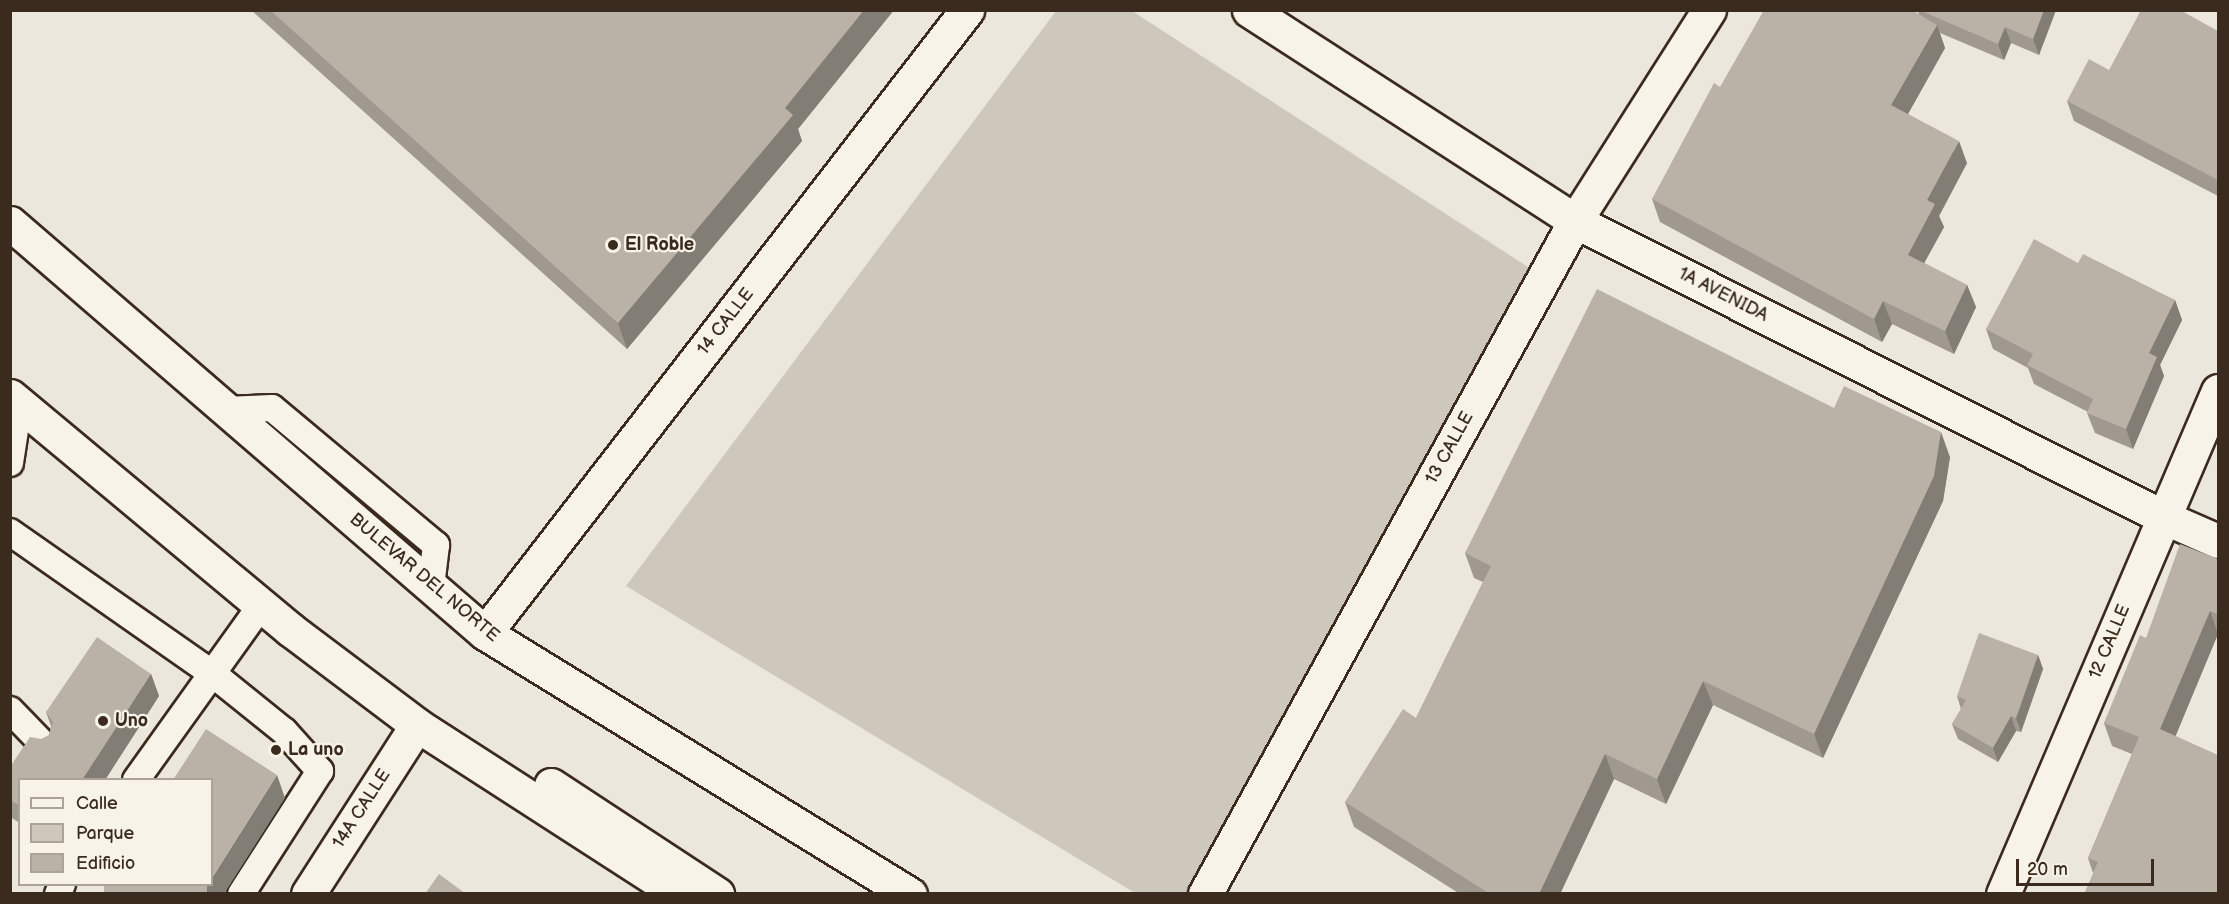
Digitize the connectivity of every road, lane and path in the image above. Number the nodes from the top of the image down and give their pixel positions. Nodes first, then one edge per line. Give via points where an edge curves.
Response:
1 (967, 10) edge
2 (1249, 10) edge
3 (1709, 10) edge
4 (1575, 221) junction
5 (10, 224) edge
6 (2218, 391) edge
7 (15, 400) edge
8 (10, 463) edge
9 (2163, 517) junction
10 (10, 532) edge
11 (2218, 541) edge
12 (262, 604) junction
13 (485, 633) junction
14 (213, 674) junction
15 (10, 710) edge
16 (417, 725) junction
17 (46, 747) edge
18 (137, 778) edge
19 (241, 894) edge
20 (308, 894) edge
21 (679, 894) edge
22 (717, 894) edge
23 (910, 894) edge
24 (1204, 894) edge
25 (2003, 894) edge

1 - 13 main road, 14 CALLE
2 - 4 main road, 1A AVENIDA
3 - 4 main road, 13 CALLE
4 - 9 main road, 1A AVENIDA
4 - 24 main road, 13 CALLE
5 - 13 main road, BULEVAR DEL NORTE
6 - 9 main road, 12 CALLE
7 - 8 lane
7 - 12 main road
9 - 11 main road, 1A AVENIDA
9 - 25 main road, 12 CALLE
10 - 14 lane
12 - 14 lane
12 - 16 main road
12 - 22 main road via 621,827
13 - 23 main road, BULEVAR DEL NORTE
14 - 18 lane
14 - 19 lane via 284,731 320,771
15 - 17 lane
16 - 20 main road, 14A CALLE
16 - 21 main road

